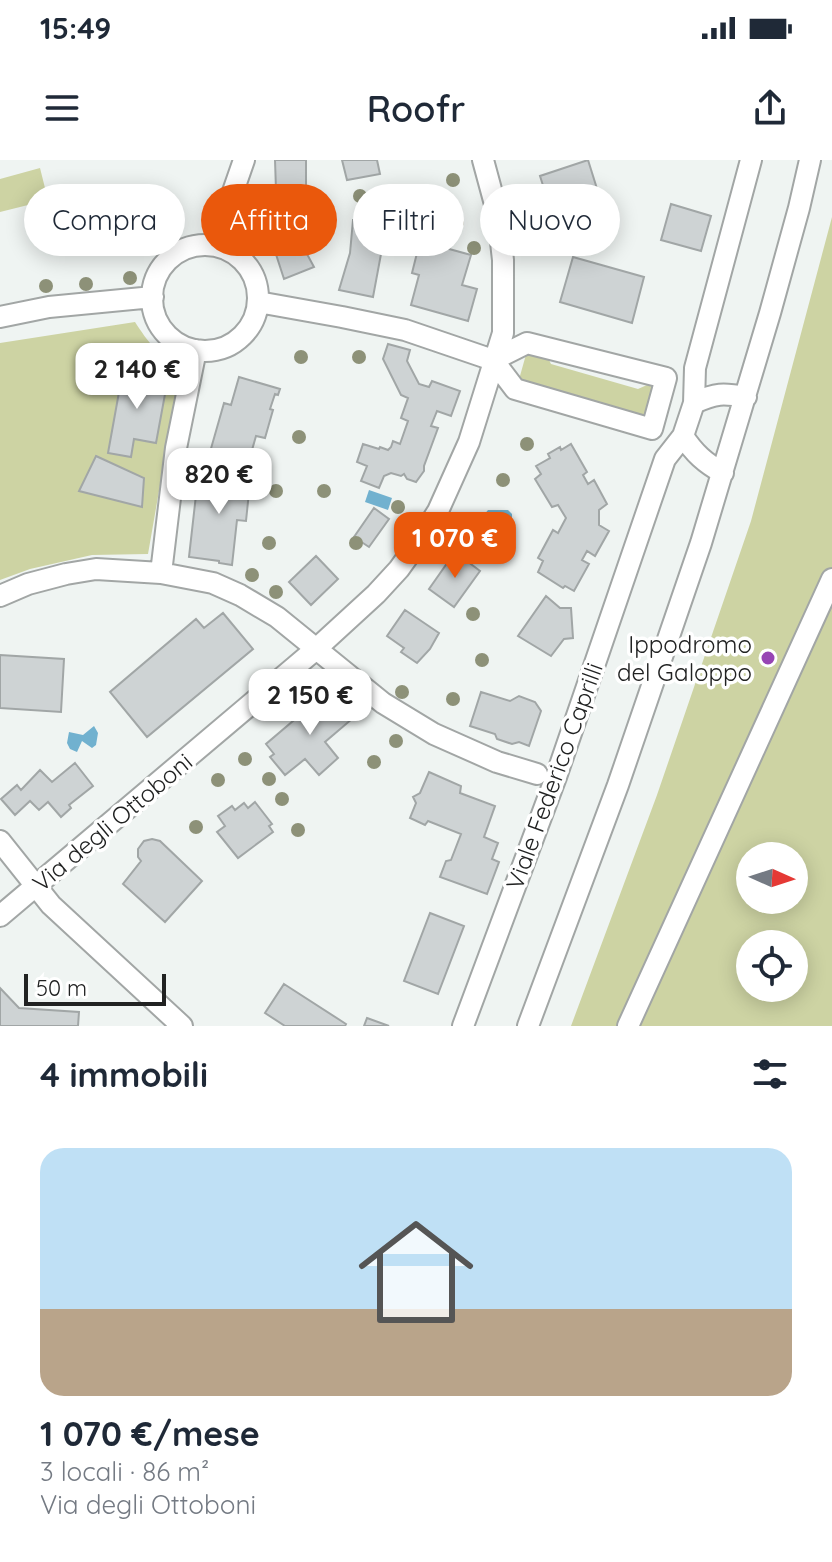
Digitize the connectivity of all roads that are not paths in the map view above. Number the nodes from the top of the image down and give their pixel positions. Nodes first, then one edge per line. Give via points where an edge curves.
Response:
1 (244, 160) edge
2 (483, 160) edge
3 (751, 160) edge
4 (810, 160) edge
5 (236, 184) edge
6 (201, 246) edge
7 (236, 256) edge
8 (153, 297) junction
9 (258, 302) junction
10 (0, 317) edge
11 (196, 350) junction
12 (493, 360) junction
13 (746, 397) junction
14 (694, 403) junction
15 (683, 436) junction
16 (723, 473) junction
17 (161, 573) junction
18 (832, 579) edge
19 (0, 596) edge
20 (316, 649) junction
21 (537, 774) dead end
22 (0, 841) edge
23 (36, 886) junction
24 (0, 916) edge
25 (182, 1026) edge
26 (463, 1026) edge
27 (528, 1026) edge
28 (628, 1026) edge

1 - 5 street
2 - 12 street, Via degli Ottoboni via 503,260 503,333
3 - 14 street, Viale Federico Caprilli via 695,368
4 - 13 street
6 - 8 street via 170,258 159,273
7 - 9 street via 248,266
8 - 10 street
8 - 11 street via 165,331
9 - 11 street via 251,324 235,342
9 - 12 street via 391,327
11 - 17 street via 176,448
12 - 12 street via 515,389 652,429 666,378 527,343
12 - 20 street, Via degli Ottoboni via 469,442 438,511 399,569
13 - 14 street via 712,395
13 - 16 street
14 - 15 street, Viale Federico Caprilli
15 - 16 street via 705,463
15 - 26 street, Viale Federico Caprilli via 665,459 556,777
16 - 27 street via 655,682
17 - 19 street via 96,569
17 - 20 street via 213,583 240,595
18 - 28 street
20 - 21 street via 383,703 434,734
20 - 23 street, Via degli Ottoboni
22 - 23 street
23 - 24 street, Via degli Ottoboni
23 - 25 street

